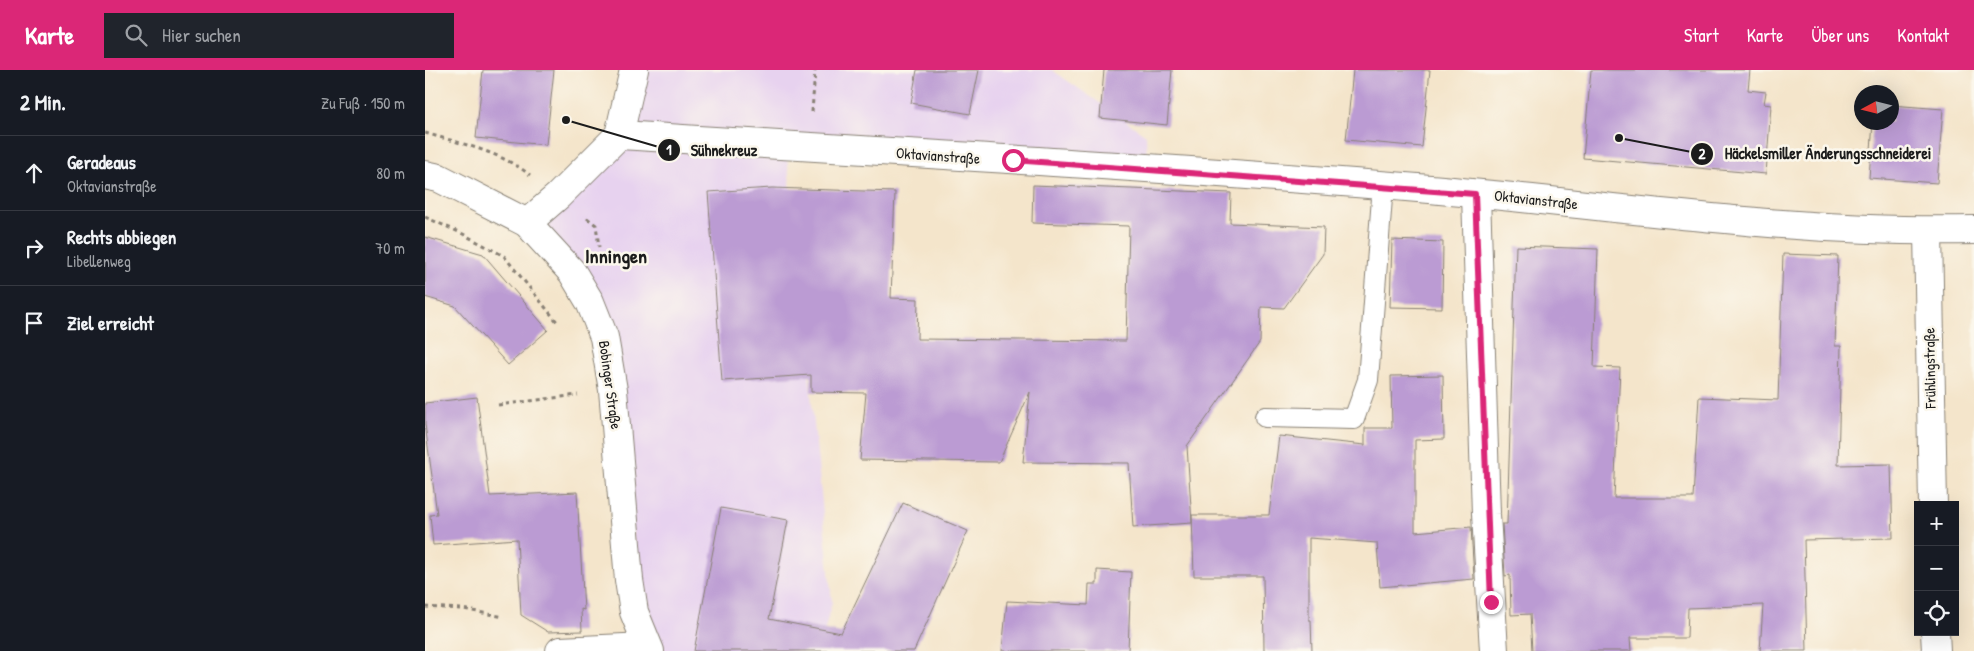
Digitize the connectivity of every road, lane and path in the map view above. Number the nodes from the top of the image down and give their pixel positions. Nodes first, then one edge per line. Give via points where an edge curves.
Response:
1 (634, 70) edge
2 (425, 133) edge
3 (619, 136) junction
4 (425, 175) edge
5 (1383, 185) junction
6 (1475, 194) junction
7 (558, 196) junction
8 (425, 217) edge
9 (527, 223) junction
10 (1974, 230) edge
11 (1928, 231) junction
12 (564, 331) dead end
13 (555, 398) dead end
14 (498, 405) dead end
15 (1265, 417) dead end
16 (1933, 501) edge
17 (425, 607) edge
18 (504, 618) dead end
19 (1935, 636) edge
20 (648, 649) edge
21 (560, 651) edge
22 (1493, 651) edge
23 (1936, 651) edge

1 - 3 street
2 - 7 path via 517,164
3 - 5 street, Oktavianstraße
3 - 7 street
4 - 9 street, Bobinger Straße via 439,178
5 - 6 street, Oktavianstraße
5 - 15 lane via 1368,380 1354,419
6 - 11 street, Oktavianstraße via 1685,216
6 - 22 street
7 - 9 street
8 - 12 path via 504,256
9 - 20 street, Bobinger Straße via 572,272 590,302 604,337 613,390 629,580 634,612
10 - 11 street, Oktavianstraße
11 - 16 street, Frühlingstraße
13 - 14 path
17 - 18 path via 463,609
19 - 23 street
20 - 21 street

